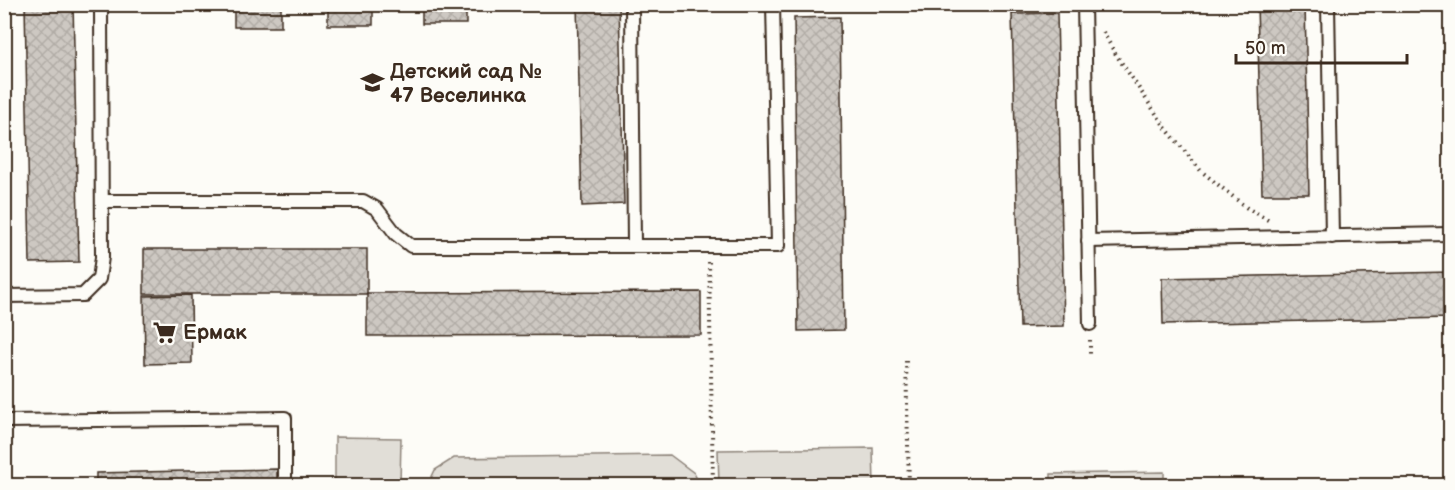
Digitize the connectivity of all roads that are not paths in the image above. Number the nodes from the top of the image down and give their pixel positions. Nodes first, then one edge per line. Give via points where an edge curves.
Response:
1 (101, 4) edge
2 (632, 4) edge
3 (773, 4) edge
4 (1084, 4) edge
5 (1328, 4) edge
6 (102, 201) junction
7 (1450, 234) edge
8 (1332, 237) junction
9 (1088, 241) junction
10 (634, 246) junction
11 (4, 296) edge
12 (1090, 324) dead end
13 (4, 421) edge
14 (285, 486) edge

1 - 6 lane
2 - 10 lane
3 - 10 lane via 778,246
4 - 9 lane
5 - 8 lane
6 - 10 lane via 363,201 377,208 396,234 411,246
6 - 11 lane via 99,279 83,295
7 - 8 lane
8 - 9 lane
9 - 12 lane
13 - 14 lane via 285,418

